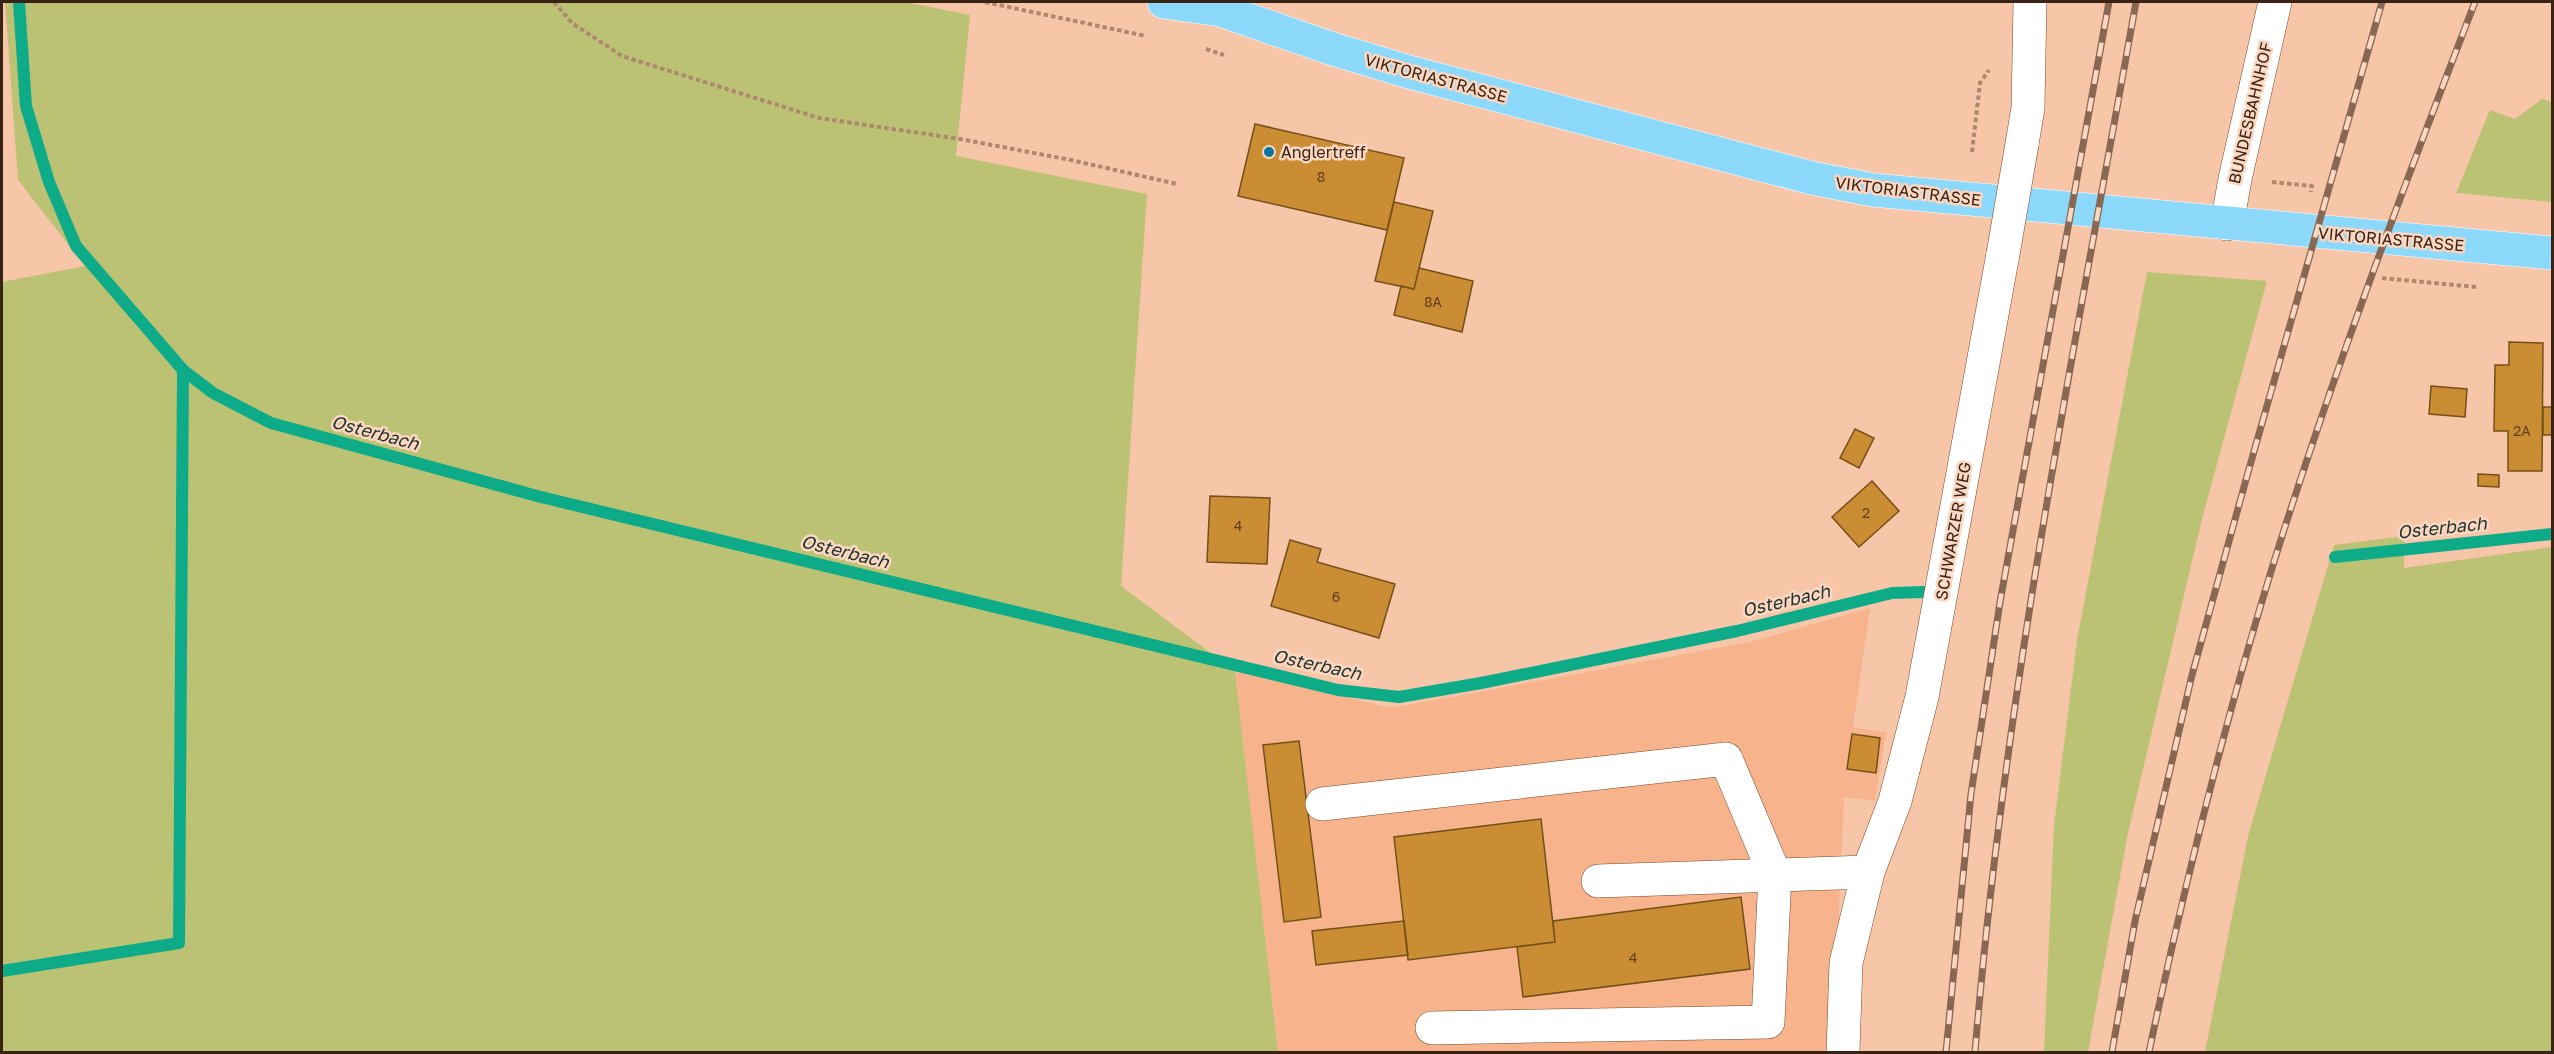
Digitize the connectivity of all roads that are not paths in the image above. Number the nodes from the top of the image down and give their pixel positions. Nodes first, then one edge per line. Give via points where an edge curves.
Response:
1 (1164, 2) edge
2 (2030, 2) edge
3 (2275, 2) edge
4 (1205, 5) edge
5 (2227, 224) junction
6 (2553, 253) edge
7 (1322, 804) dead end
8 (1868, 872) junction
9 (1775, 875) junction
10 (1598, 881) dead end
11 (1432, 1028) dead end
12 (1843, 1053) edge

1 - 4 main road, VIKTORIASTRASSE
2 - 8 street, SCHWARZER WEG, bridge via 2028,108 1922,697 1894,801
3 - 5 street, BUNDESBAHNHOF
4 - 5 main road, VIKTORIASTRASSE via 1409,72 1812,178 1873,190
5 - 6 main road, VIKTORIASTRASSE
7 - 9 street via 1726,759
8 - 9 street
8 - 12 street, SCHWARZER WEG via 1846,963
9 - 10 street
9 - 11 street via 1768,1022

